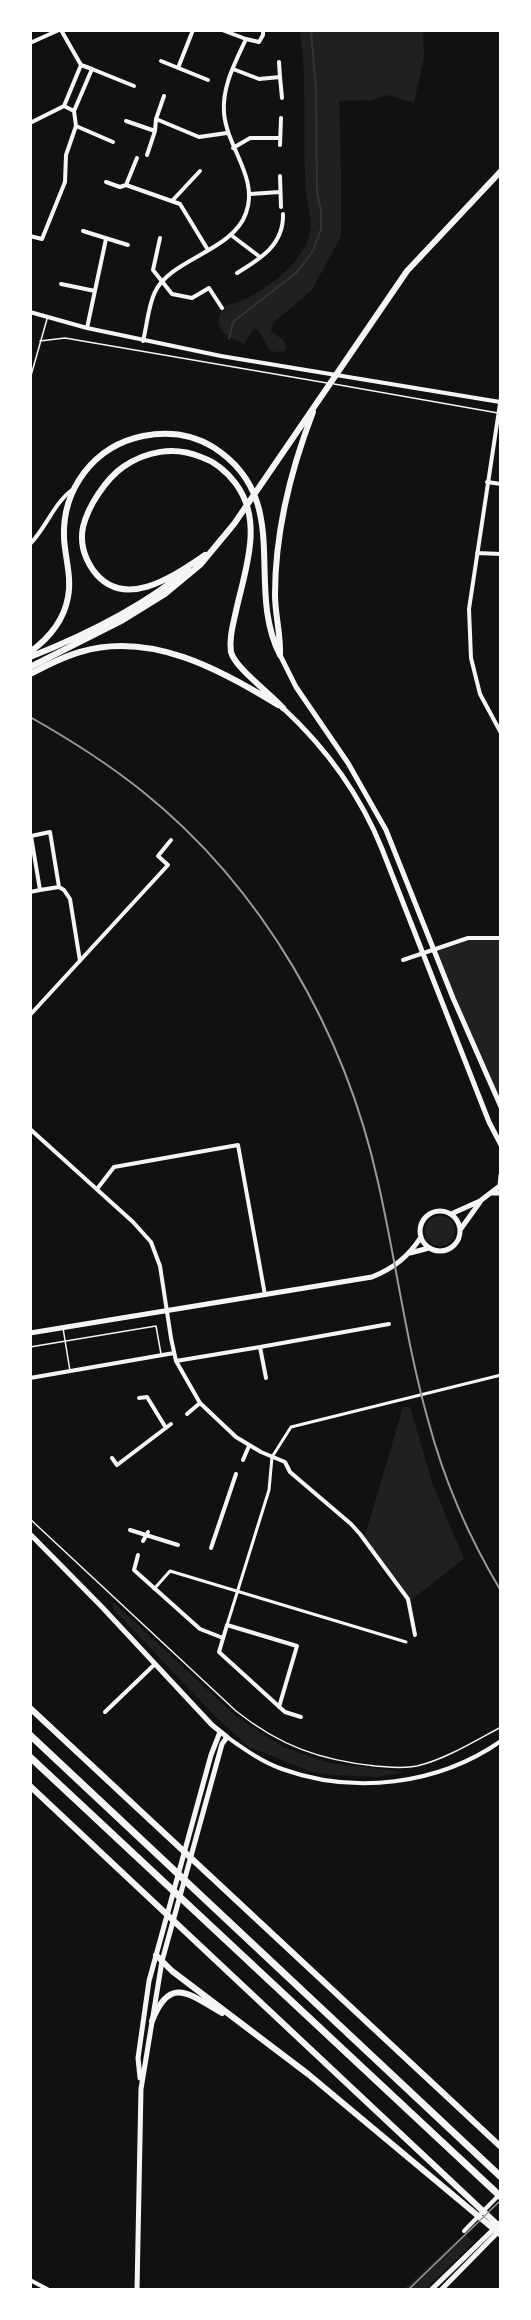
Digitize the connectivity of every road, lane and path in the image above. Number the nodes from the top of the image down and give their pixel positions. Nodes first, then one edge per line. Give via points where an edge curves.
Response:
1 (60, 30) edge
2 (193, 30) edge
3 (222, 30) edge
4 (263, 32) edge
5 (246, 39) junction
6 (30, 43) edge
7 (161, 61) dead end
8 (279, 62) dead end
9 (81, 65) junction
10 (178, 68) junction
11 (92, 69) junction
12 (233, 69) junction
13 (280, 78) junction
14 (208, 80) dead end
15 (134, 86) dead end
16 (164, 96) dead end
17 (282, 98) dead end
18 (64, 106) junction
19 (74, 111) junction
20 (30, 115) edge
21 (281, 118) dead end
22 (156, 119) junction
23 (126, 121) dead end
24 (32, 122) edge
25 (76, 126) junction
26 (154, 131) junction
27 (227, 133) junction
28 (280, 138) junction
29 (114, 141) dead end
30 (280, 145) dead end
31 (233, 148) junction
32 (147, 155) dead end
33 (136, 158) dead end
34 (200, 171) dead end
35 (501, 171) edge
36 (279, 176) dead end
37 (106, 182) dead end
38 (126, 185) junction
39 (280, 192) junction
40 (250, 194) junction
41 (171, 201) junction
42 (280, 207) dead end
43 (283, 214) dead end
44 (83, 231) dead end
45 (231, 235) junction
46 (30, 236) edge
47 (160, 238) dead end
48 (106, 239) junction
49 (128, 245) dead end
50 (208, 250) junction
51 (260, 257) junction
52 (237, 273) dead end
53 (163, 282) junction
54 (61, 284) dead end
55 (94, 291) junction
56 (222, 308) dead end
57 (30, 312) edge
58 (47, 318) junction
59 (87, 328) junction
60 (40, 341) junction
61 (143, 341) junction
62 (30, 379) edge
63 (501, 400) edge
64 (317, 402) junction
65 (500, 413) edge
66 (487, 482) junction
67 (501, 484) edge
68 (73, 489) junction
69 (30, 544) edge
70 (477, 553) junction
71 (501, 554) edge
72 (199, 563) junction
73 (30, 652) edge
74 (280, 655) junction
75 (30, 657) edge
76 (30, 667) edge
77 (30, 674) edge
78 (283, 708) junction
79 (501, 733) edge
80 (171, 840) dead end
81 (37, 871) junction
82 (30, 872) edge
83 (59, 887) junction
84 (40, 890) junction
85 (30, 892) edge
86 (501, 938) edge
87 (434, 950) junction
88 (422, 954) junction
89 (403, 960) dead end
90 (80, 961) junction
91 (30, 1015) edge
92 (501, 1107) edge
93 (30, 1129) edge
94 (501, 1145) edge
95 (501, 1175) edge
96 (501, 1185) edge
97 (97, 1190) junction
98 (491, 1193) junction
99 (501, 1193) edge
100 (480, 1201) junction
101 (451, 1214) junction
102 (460, 1230) junction
103 (421, 1237) junction
104 (429, 1248) junction
105 (410, 1253) junction
106 (265, 1295) junction
107 (166, 1311) junction
108 (388, 1324) dead end
109 (63, 1328) junction
110 (30, 1333) edge
111 (65, 1341) junction
112 (30, 1347) edge
113 (260, 1347) junction
114 (174, 1353) junction
115 (161, 1355) junction
116 (176, 1361) junction
117 (70, 1371) junction
118 (501, 1375) edge
119 (30, 1378) edge
120 (266, 1378) dead end
121 (139, 1398) dead end
122 (201, 1402) junction
123 (187, 1414) dead end
124 (171, 1424) dead end
125 (166, 1428) junction
126 (249, 1446) junction
127 (272, 1457) junction
128 (112, 1458) dead end
129 (243, 1460) dead end
130 (237, 1474) dead end
131 (30, 1519) edge
132 (130, 1530) dead end
133 (146, 1533) junction
134 (30, 1534) edge
135 (143, 1540) dead end
136 (178, 1545) dead end
137 (211, 1548) dead end
138 (138, 1555) dead end
139 (154, 1588) junction
140 (237, 1592) junction
141 (227, 1625) junction
142 (415, 1635) dead end
143 (223, 1638) junction
144 (406, 1642) dead end
145 (155, 1664) junction
146 (279, 1707) junction
147 (30, 1708) edge
148 (105, 1713) dead end
149 (301, 1717) dead end
150 (501, 1727) edge
151 (219, 1732) junction
152 (30, 1735) edge
153 (227, 1737) junction
154 (499, 1743) edge
155 (501, 1750) edge
156 (30, 1757) edge
157 (30, 1786) edge
158 (192, 1839) junction
159 (156, 1955) junction
160 (162, 1961) junction
161 (152, 2021) junction
162 (249, 2028) junction
163 (141, 2089) junction
164 (501, 2147) edge
165 (501, 2177) edge
166 (501, 2195) edge
167 (501, 2222) edge
168 (501, 2228) edge
169 (464, 2230) dead end
170 (501, 2235) edge
171 (485, 2241) junction
172 (30, 2280) edge
173 (49, 2290) edge
174 (137, 2290) edge
175 (431, 2290) edge
176 (441, 2290) edge

1 - 6 street
1 - 9 street
2 - 10 street
3 - 5 street
4 - 5 street via 259,42
5 - 12 street
7 - 10 street
8 - 13 street
9 - 11 street
9 - 18 street
10 - 14 street
11 - 15 street
11 - 19 street
12 - 13 street via 259,79
12 - 27 street via 224,101
13 - 17 street
16 - 22 street
18 - 19 street
18 - 24 street
19 - 25 street
20 - 24 street
21 - 28 street
22 - 26 street
22 - 27 street via 199,137
23 - 26 street
25 - 29 street
25 - 46 street via 66,155 65,182 42,239
26 - 32 street
27 - 31 street
28 - 30 street
28 - 31 street via 250,138
31 - 40 street via 245,171
33 - 38 street
34 - 41 street
35 - 64 main road via 407,271
36 - 39 street
37 - 38 street
38 - 41 street
39 - 40 street
39 - 42 street
40 - 45 street via 245,216
41 - 50 street via 180,204
43 - 51 street via 280,237
44 - 48 street
45 - 50 street
45 - 51 street
47 - 53 street via 153,270
48 - 49 street
48 - 55 street
50 - 53 street
51 - 52 street
53 - 56 street via 172,294 192,298 208,288
53 - 61 street via 155,292
54 - 55 street
55 - 59 street
57 - 58 street
58 - 59 street
58 - 60 lane
59 - 61 street
60 - 62 lane
60 - 65 lane via 65,338
61 - 63 street
63 - 65 street
64 - 72 main road via 234,524
64 - 74 main road via 293,467 284,513 275,595
65 - 66 street
66 - 67 street
66 - 70 street
68 - 69 street via 63,496
68 - 73 main road via 64,536 69,596 52,632
68 - 74 main road via 105,452 144,436 184,435 223,453 242,472 258,503 264,531 270,629
70 - 71 street
70 - 79 street via 469,609 471,658 480,694
72 - 75 main road via 119,614
72 - 76 main road via 165,594 123,620
72 - 78 main road via 142,589 120,588 94,571 84,553 84,524 95,500 122,468 156,452 187,452 222,468 240,489 251,530 231,650 238,666
74 - 87 main road via 386,830
77 - 78 main road via 59,659 101,647 156,649 216,669
78 - 88 main road via 330,757 363,807
80 - 90 street via 158,856 168,866
81 - 82 street
81 - 83 street via 31,836 50,832
81 - 84 street
83 - 84 street
83 - 90 street via 70,899
84 - 85 street
86 - 87 street via 468,938
87 - 88 street
87 - 92 main road
88 - 89 street
88 - 94 main road
90 - 91 street
93 - 97 street
95 - 96 main road
96 - 98 main road
97 - 106 street via 114,1167 237,1145
97 - 107 street via 151,1242 160,1266
98 - 99 main road
98 - 100 main road
100 - 101 main road
100 - 102 main road
101 - 102 main road
101 - 103 main road via 439,1211 428,1215 420,1225
102 - 104 main road via 456,1243 447,1249
103 - 104 main road
103 - 105 main road
104 - 105 main road
105 - 106 main road via 387,1270 359,1280
106 - 107 main road
107 - 109 main road
107 - 114 street
108 - 113 street
109 - 110 main road
109 - 111 lane
111 - 112 lane
111 - 115 lane via 156,1326
111 - 117 lane
113 - 116 street
113 - 120 street
114 - 115 street
114 - 116 street
115 - 117 street
116 - 122 street
117 - 119 street
118 - 127 street via 291,1426
121 - 125 street via 147,1397
122 - 123 street
122 - 126 street
124 - 125 street
125 - 128 street via 117,1466
126 - 127 street
126 - 129 street
127 - 140 street via 269,1490
127 - 142 street via 285,1462 290,1472 360,1534 408,1599
130 - 137 street
131 - 150 lane via 236,1711 290,1747 335,1761 406,1767 426,1763
132 - 133 street
133 - 135 street
133 - 136 street
134 - 145 main road
138 - 139 street via 134,1570
139 - 140 street via 170,1571
139 - 143 street via 200,1629
140 - 141 street
140 - 144 street
141 - 143 street
141 - 146 street via 297,1646
143 - 146 street via 219,1652
145 - 148 street
145 - 151 main road
146 - 149 street
147 - 164 main road
151 - 153 main road
151 - 158 main road
152 - 165 highway
153 - 154 street via 280,1768 346,1783 425,1776 462,1764
153 - 158 main road
154 - 155 street
156 - 166 highway
157 - 168 main road
158 - 159 main road
158 - 160 main road
159 - 160 main road
159 - 163 main road via 138,2058
160 - 161 main road
160 - 162 main road
161 - 162 main road via 162,2000 181,1992
161 - 163 main road
162 - 170 main road
163 - 174 main road
166 - 169 street
167 - 171 main road
168 - 171 main road
171 - 175 main road
171 - 176 main road
172 - 173 street

